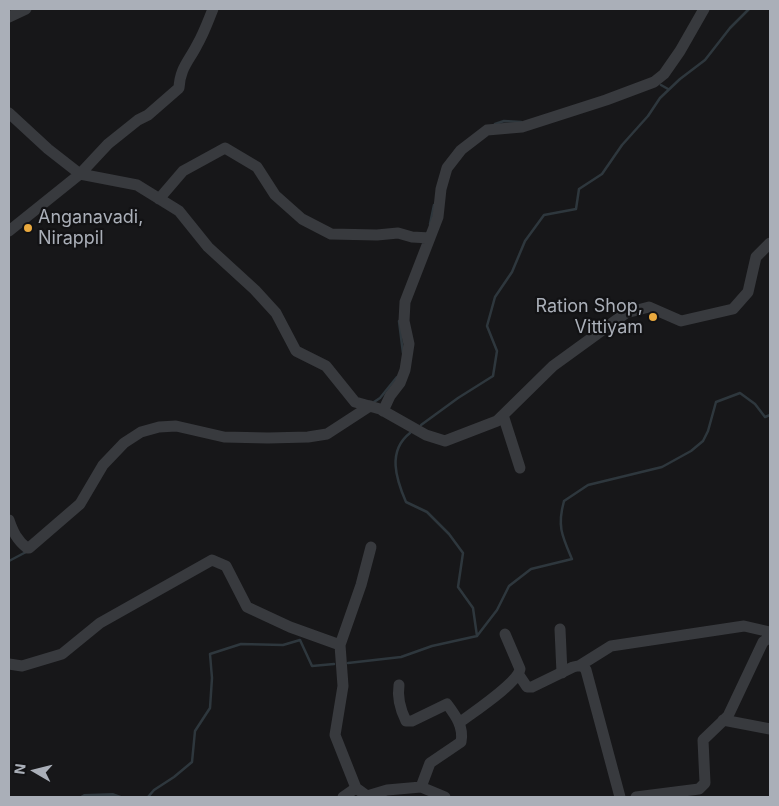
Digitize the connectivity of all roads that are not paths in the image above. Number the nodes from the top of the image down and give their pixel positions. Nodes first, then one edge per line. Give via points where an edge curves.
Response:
1 (26, 9) edge
2 (213, 9) edge
3 (704, 9) edge
4 (9, 17) edge
5 (9, 114) edge
6 (80, 174) junction
7 (160, 199) junction
8 (9, 231) edge
9 (427, 237) junction
10 (770, 243) edge
11 (370, 406) junction
12 (383, 411) junction
13 (503, 415) junction
14 (520, 468) dead end
15 (9, 520) edge
16 (371, 547) dead end
17 (560, 628) dead end
18 (770, 632) edge
19 (505, 634) dead end
20 (770, 637) edge
21 (340, 645) junction
22 (9, 664) edge
23 (579, 666) junction
24 (562, 673) junction
25 (519, 675) junction
26 (399, 685) dead end
27 (724, 720) junction
28 (459, 723) junction
29 (770, 729) edge
30 (421, 787) junction
31 (356, 788) junction
32 (343, 797) edge
33 (445, 797) edge
34 (620, 797) edge
35 (636, 797) edge

1 - 4 street
2 - 6 street via 187,60 179,88 148,116 108,144
3 - 9 street via 680,51 664,74 654,82 522,128 486,130 461,150 447,168 438,217
5 - 6 street
6 - 7 street via 137,185
6 - 8 street
7 - 9 street via 183,171 225,148 257,167 275,195 302,219 332,234 398,233
7 - 11 street via 179,211 208,247 276,313 296,351 326,366 355,402
9 - 12 street via 405,302 404,321 409,344 405,370
10 - 13 street via 756,257 748,292 733,309 681,321 649,307 626,313 553,366
11 - 12 street
11 - 15 street via 327,434 308,437 224,437 176,426 141,432 124,443 102,465 80,504 28,548 15,536
12 - 13 street via 445,442 497,421
13 - 14 street
16 - 21 street
17 - 24 street
18 - 23 street via 744,626 611,646
19 - 25 street via 520,669
20 - 27 street via 763,642
21 - 22 street via 247,607 226,566 212,560 100,623 62,654 22,666
21 - 31 street via 343,686 335,735
23 - 24 street
23 - 34 street via 586,670
24 - 25 street via 532,687 527,687
25 - 28 street
26 - 28 street via 401,710 406,720 447,704
27 - 29 street
27 - 35 street via 703,740 705,783 699,789
28 - 30 street via 463,733 461,742 430,763
30 - 31 street via 387,790 367,796
30 - 33 street
31 - 32 street

